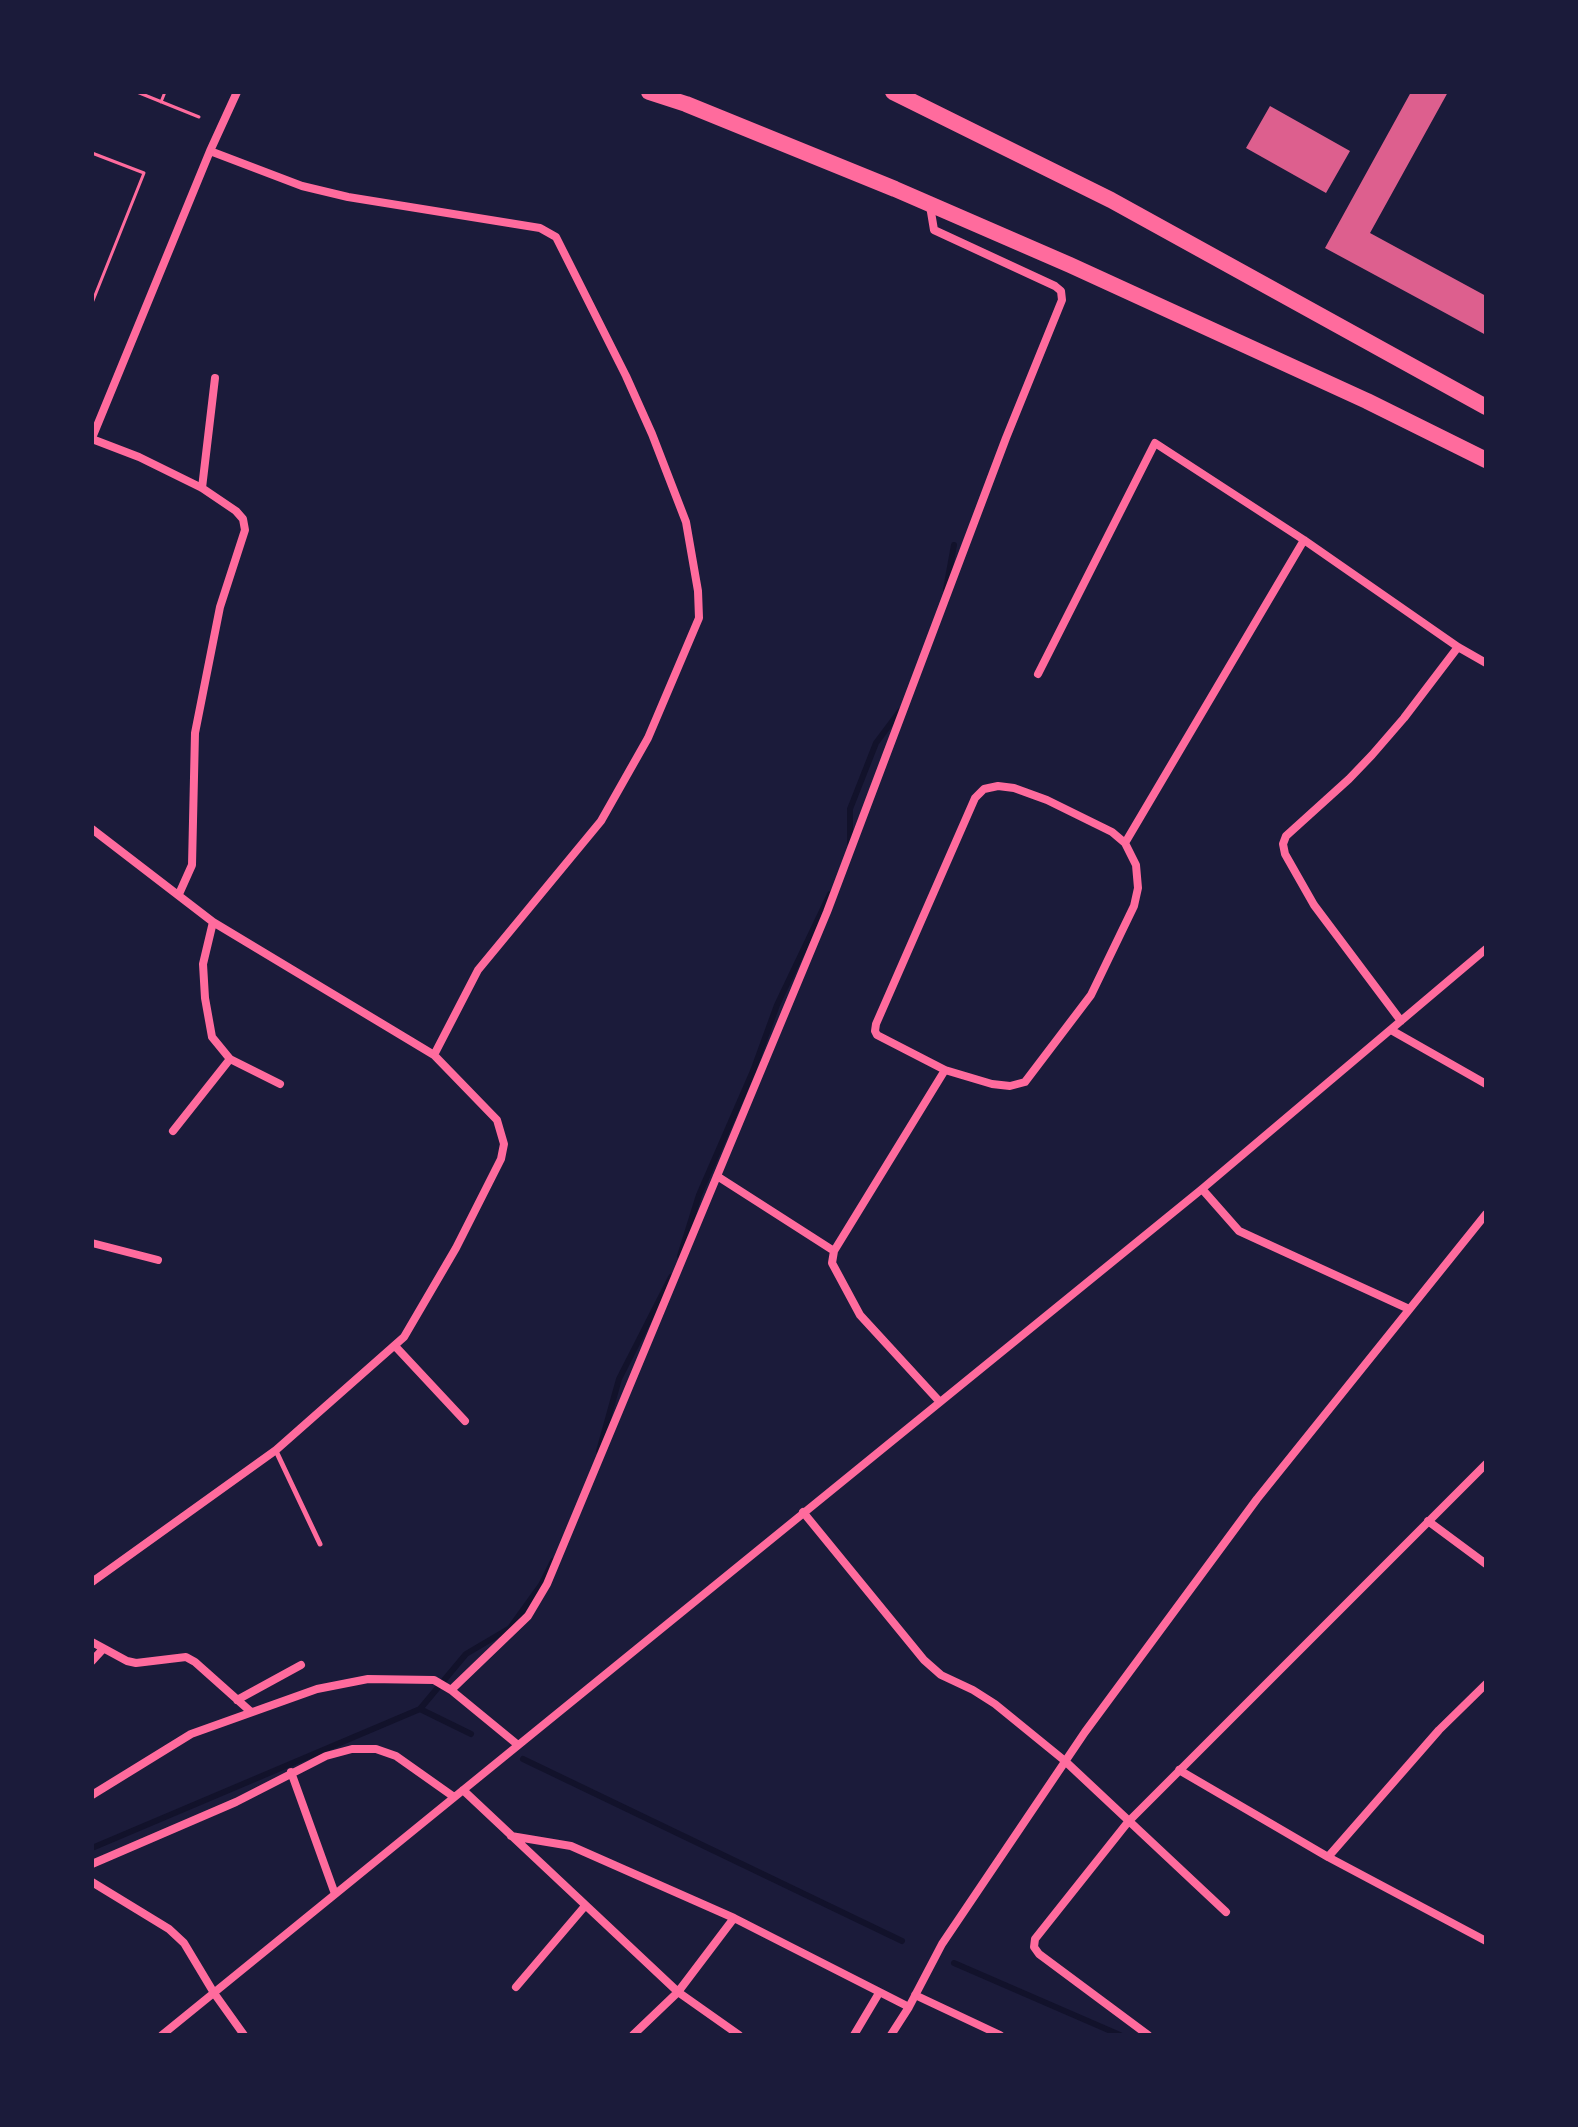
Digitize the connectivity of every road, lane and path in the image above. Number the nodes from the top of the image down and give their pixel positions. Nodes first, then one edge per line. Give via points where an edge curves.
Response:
1 (137, 92) edge
2 (165, 92) edge
3 (237, 92) edge
4 (649, 92) edge
5 (662, 92) edge
6 (893, 92) edge
7 (161, 102) junction
8 (686, 104) junction
9 (199, 117) dead end
10 (210, 151) junction
11 (92, 153) edge
12 (930, 204) junction
13 (92, 303) edge
14 (215, 378) dead end
15 (1486, 407) edge
16 (92, 438) edge
17 (1486, 460) edge
18 (202, 488) junction
19 (1304, 540) junction
20 (1458, 647) junction
21 (1486, 663) edge
22 (1038, 674) dead end
23 (92, 829) edge
24 (1125, 843) junction
25 (179, 894) junction
26 (213, 922) junction
27 (1486, 949) edge
28 (1401, 1021) junction
29 (1391, 1030) junction
30 (434, 1055) junction
31 (230, 1059) junction
32 (945, 1070) junction
33 (280, 1084) dead end
34 (1486, 1084) edge
35 (173, 1131) dead end
36 (717, 1176) junction
37 (1202, 1189) junction
38 (1486, 1214) edge
39 (92, 1243) edge
40 (834, 1251) junction
41 (158, 1260) dead end
42 (1409, 1309) junction
43 (395, 1346) junction
44 (939, 1401) junction
45 (465, 1421) dead end
46 (276, 1450) junction
47 (1486, 1464) edge
48 (803, 1512) junction
49 (1428, 1521) junction
50 (320, 1544) dead end
51 (1486, 1564) edge
52 (92, 1582) edge
53 (92, 1642) edge
54 (103, 1649) junction
55 (92, 1661) edge
56 (301, 1665) dead end
57 (1486, 1684) edge
58 (451, 1690) junction
59 (237, 1700) junction
60 (250, 1711) junction
61 (518, 1745) junction
62 (1065, 1761) junction
63 (1179, 1770) junction
64 (291, 1772) junction
65 (463, 1790) junction
66 (92, 1795) edge
67 (454, 1797) junction
68 (1128, 1822) junction
69 (511, 1836) junction
70 (1328, 1857) junction
71 (92, 1864) edge
72 (92, 1882) edge
73 (335, 1894) junction
74 (585, 1906) junction
75 (1226, 1912) dead end
76 (734, 1918) junction
77 (1486, 1941) edge
78 (516, 1987) dead end
79 (678, 1992) junction
80 (214, 1993) junction
81 (879, 1993) junction
82 (915, 1995) junction
83 (909, 2007) junction
84 (162, 2035) edge
85 (244, 2035) edge
86 (633, 2035) edge
87 (739, 2035) edge
88 (854, 2035) edge
89 (891, 2035) edge
90 (1000, 2035) edge
91 (1148, 2035) edge

1 - 7 path
2 - 7 path
3 - 10 street
4 - 8 highway
5 - 8 highway
6 - 15 highway via 1111,200
7 - 9 path
8 - 12 highway
10 - 16 street
10 - 30 street via 302,186 540,228 556,237 626,376 686,522 699,618 648,738 601,821 478,970
11 - 13 path via 144,173
12 - 17 highway via 1133,293
12 - 36 street via 934,230 1055,286 1062,300 832,898
14 - 18 street
16 - 18 street
18 - 25 street via 236,511 245,530 220,607 195,733 192,865
19 - 20 street
19 - 22 street via 1155,443
19 - 24 street
20 - 21 street
20 - 28 street via 1396,727 1283,844 1314,905
23 - 25 street
24 - 32 street via 1136,865 1134,906 1071,1024 1025,1082 992,1084
24 - 32 street via 1095,822 1014,788 984,789 975,798 876,1024 877,1035
25 - 26 street
26 - 30 street
26 - 31 street via 203,964 205,998 212,1037
27 - 28 street
28 - 29 street
29 - 34 street
29 - 37 street
30 - 43 street via 497,1120 504,1144 456,1248
31 - 33 street
31 - 35 street
32 - 40 street
36 - 40 street
36 - 58 street via 547,1584 528,1616
37 - 42 street via 1239,1231
37 - 44 street
38 - 42 street
39 - 41 street
40 - 44 street via 837,1276 860,1315
42 - 62 street via 1257,1499
43 - 45 street
43 - 46 street
44 - 48 street
46 - 50 lane
46 - 52 street
47 - 49 street
48 - 61 street
48 - 62 street via 924,1660 995,1704
49 - 51 street
49 - 63 street
53 - 54 street
54 - 55 street
54 - 59 street via 136,1663 186,1657
56 - 59 street
57 - 70 street
58 - 60 street via 434,1680 368,1679
58 - 61 street
59 - 60 street
60 - 66 street via 176,1742
61 - 65 street
62 - 68 street
62 - 82 street via 942,1944
63 - 68 street
63 - 70 street
64 - 67 street via 326,1756 376,1749 396,1756
64 - 71 street via 236,1802
64 - 73 street
65 - 67 street
65 - 69 street
67 - 73 street
68 - 75 street
68 - 91 street via 1041,1929 1034,1947
69 - 74 street
69 - 76 street via 571,1846
70 - 77 street
72 - 80 street via 169,1929 184,1943
73 - 80 street
74 - 78 street
74 - 79 street
76 - 79 street
76 - 81 street
79 - 86 street
79 - 87 street
80 - 84 street
80 - 85 street
81 - 83 street
81 - 88 street
82 - 83 street
82 - 90 street
83 - 89 street

